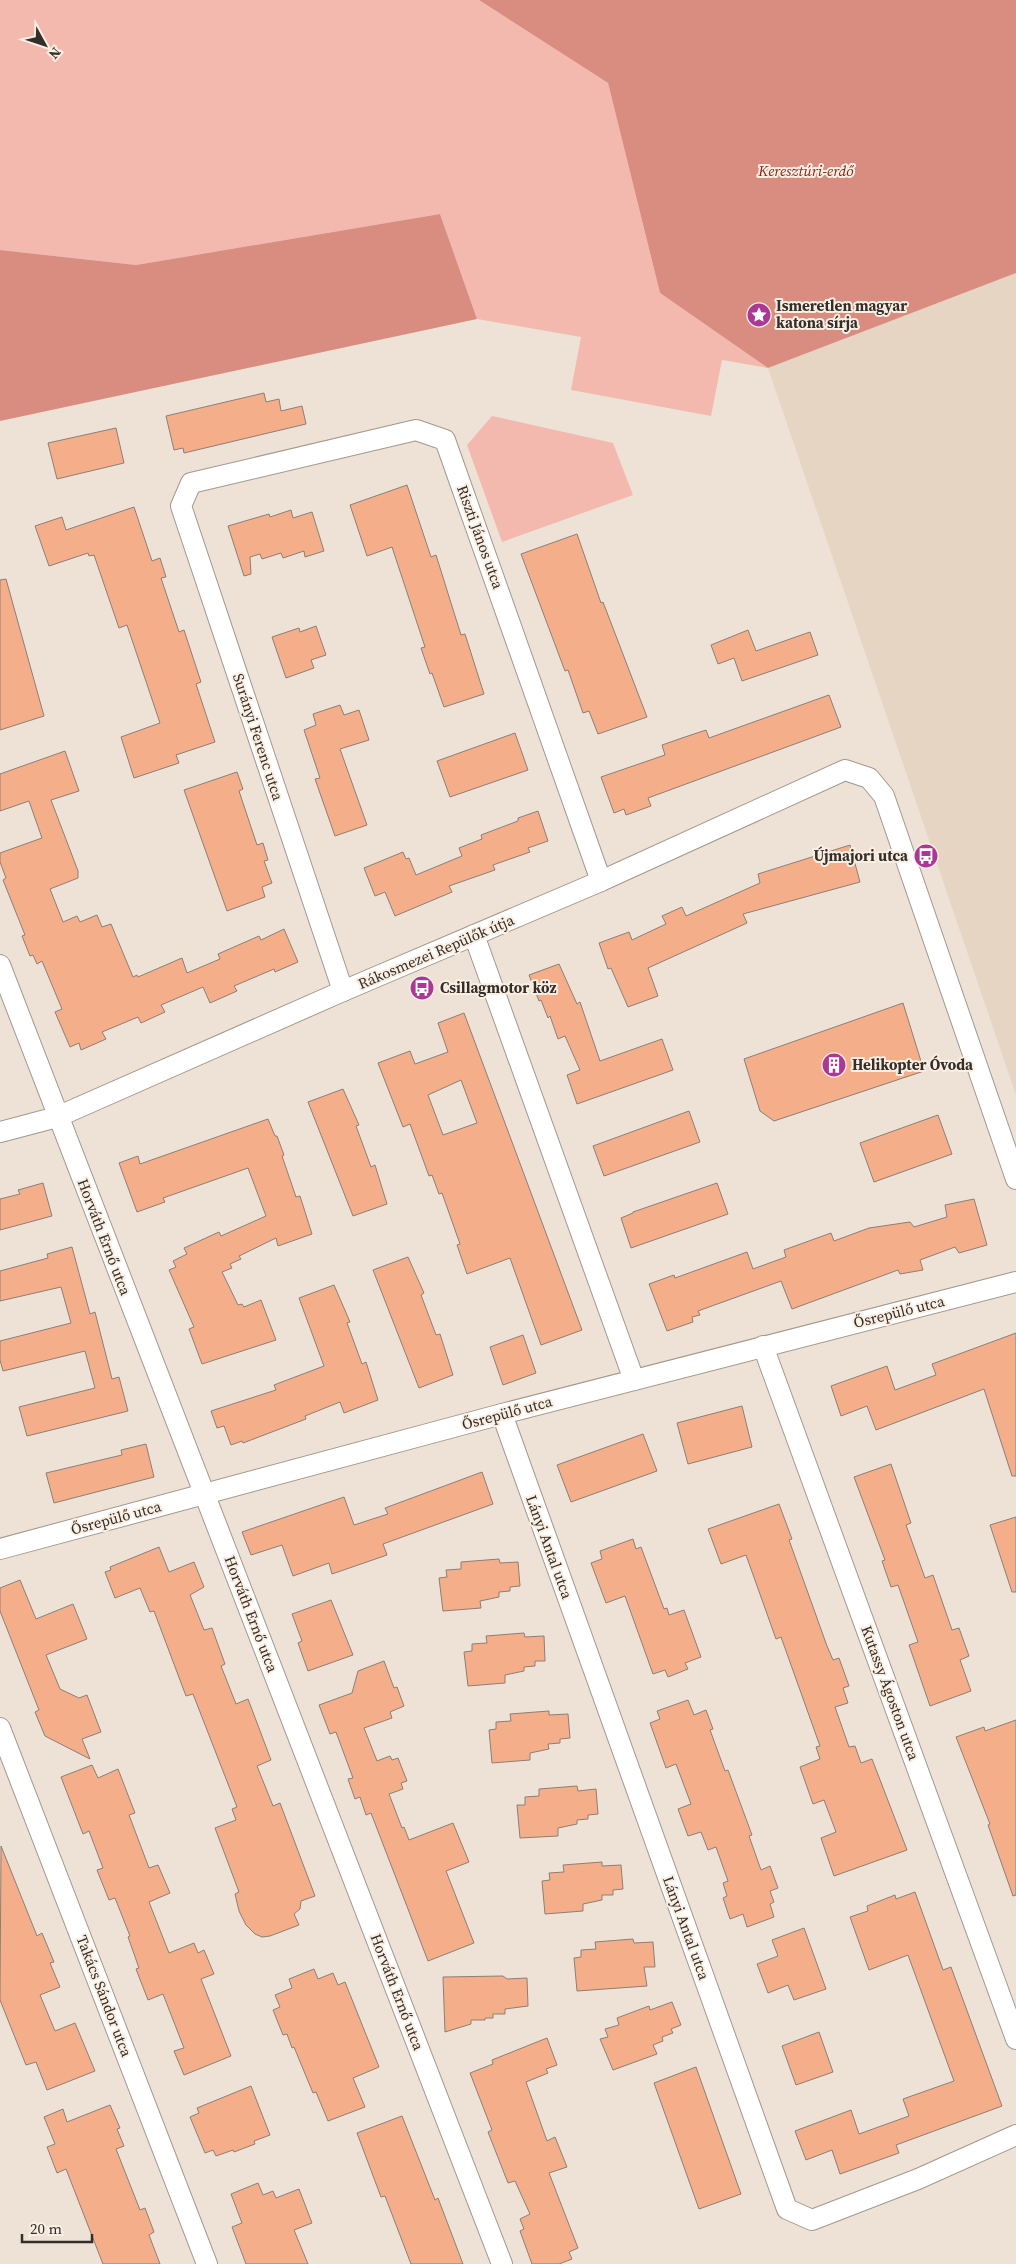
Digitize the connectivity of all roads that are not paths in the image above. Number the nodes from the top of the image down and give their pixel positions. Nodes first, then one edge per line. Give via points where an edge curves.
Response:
1 (191, 483) joint
2 (602, 881) junction
3 (474, 935) junction
4 (0, 964) edge
5 (343, 991) junction
6 (57, 1117) junction
7 (0, 1132) edge
8 (1016, 1179) edge
9 (1016, 1282) edge
10 (763, 1346) junction
11 (634, 1380) junction
12 (502, 1414) junction
13 (204, 1494) junction
14 (0, 1549) edge
15 (0, 1728) edge
16 (1016, 2040) edge
17 (1016, 2135) edge
18 (207, 2264) edge
19 (502, 2264) edge

1 - 2 street, Riszti János utca via 416,430 445,440
1 - 5 street, Surányi Ferenc utca via 181,506
2 - 3 street, Rákosmezei Repülők útja
2 - 8 street, Rákosmezei Repülők útja via 845,770 869,778 884,796
3 - 5 street, Rákosmezei Repülők útja
3 - 11 street
4 - 6 street, Horváth Ernő utca
5 - 6 street, Rákosmezei Repülők útja
6 - 7 street, Rákosmezei Repülők útja
6 - 13 street, Horváth Ernő utca
9 - 10 street, Ősrepülő utca
10 - 11 street, Ősrepülő utca
10 - 16 street, Kutassy Ágoston utca
11 - 12 street, Ősrepülő utca
12 - 13 street, Ősrepülő utca
12 - 17 street, Lányi Antal utca via 787,2209 812,2220 918,2179
13 - 14 street, Ősrepülő utca
13 - 19 street, Horváth Ernő utca
15 - 18 street, Takács Sándor utca

